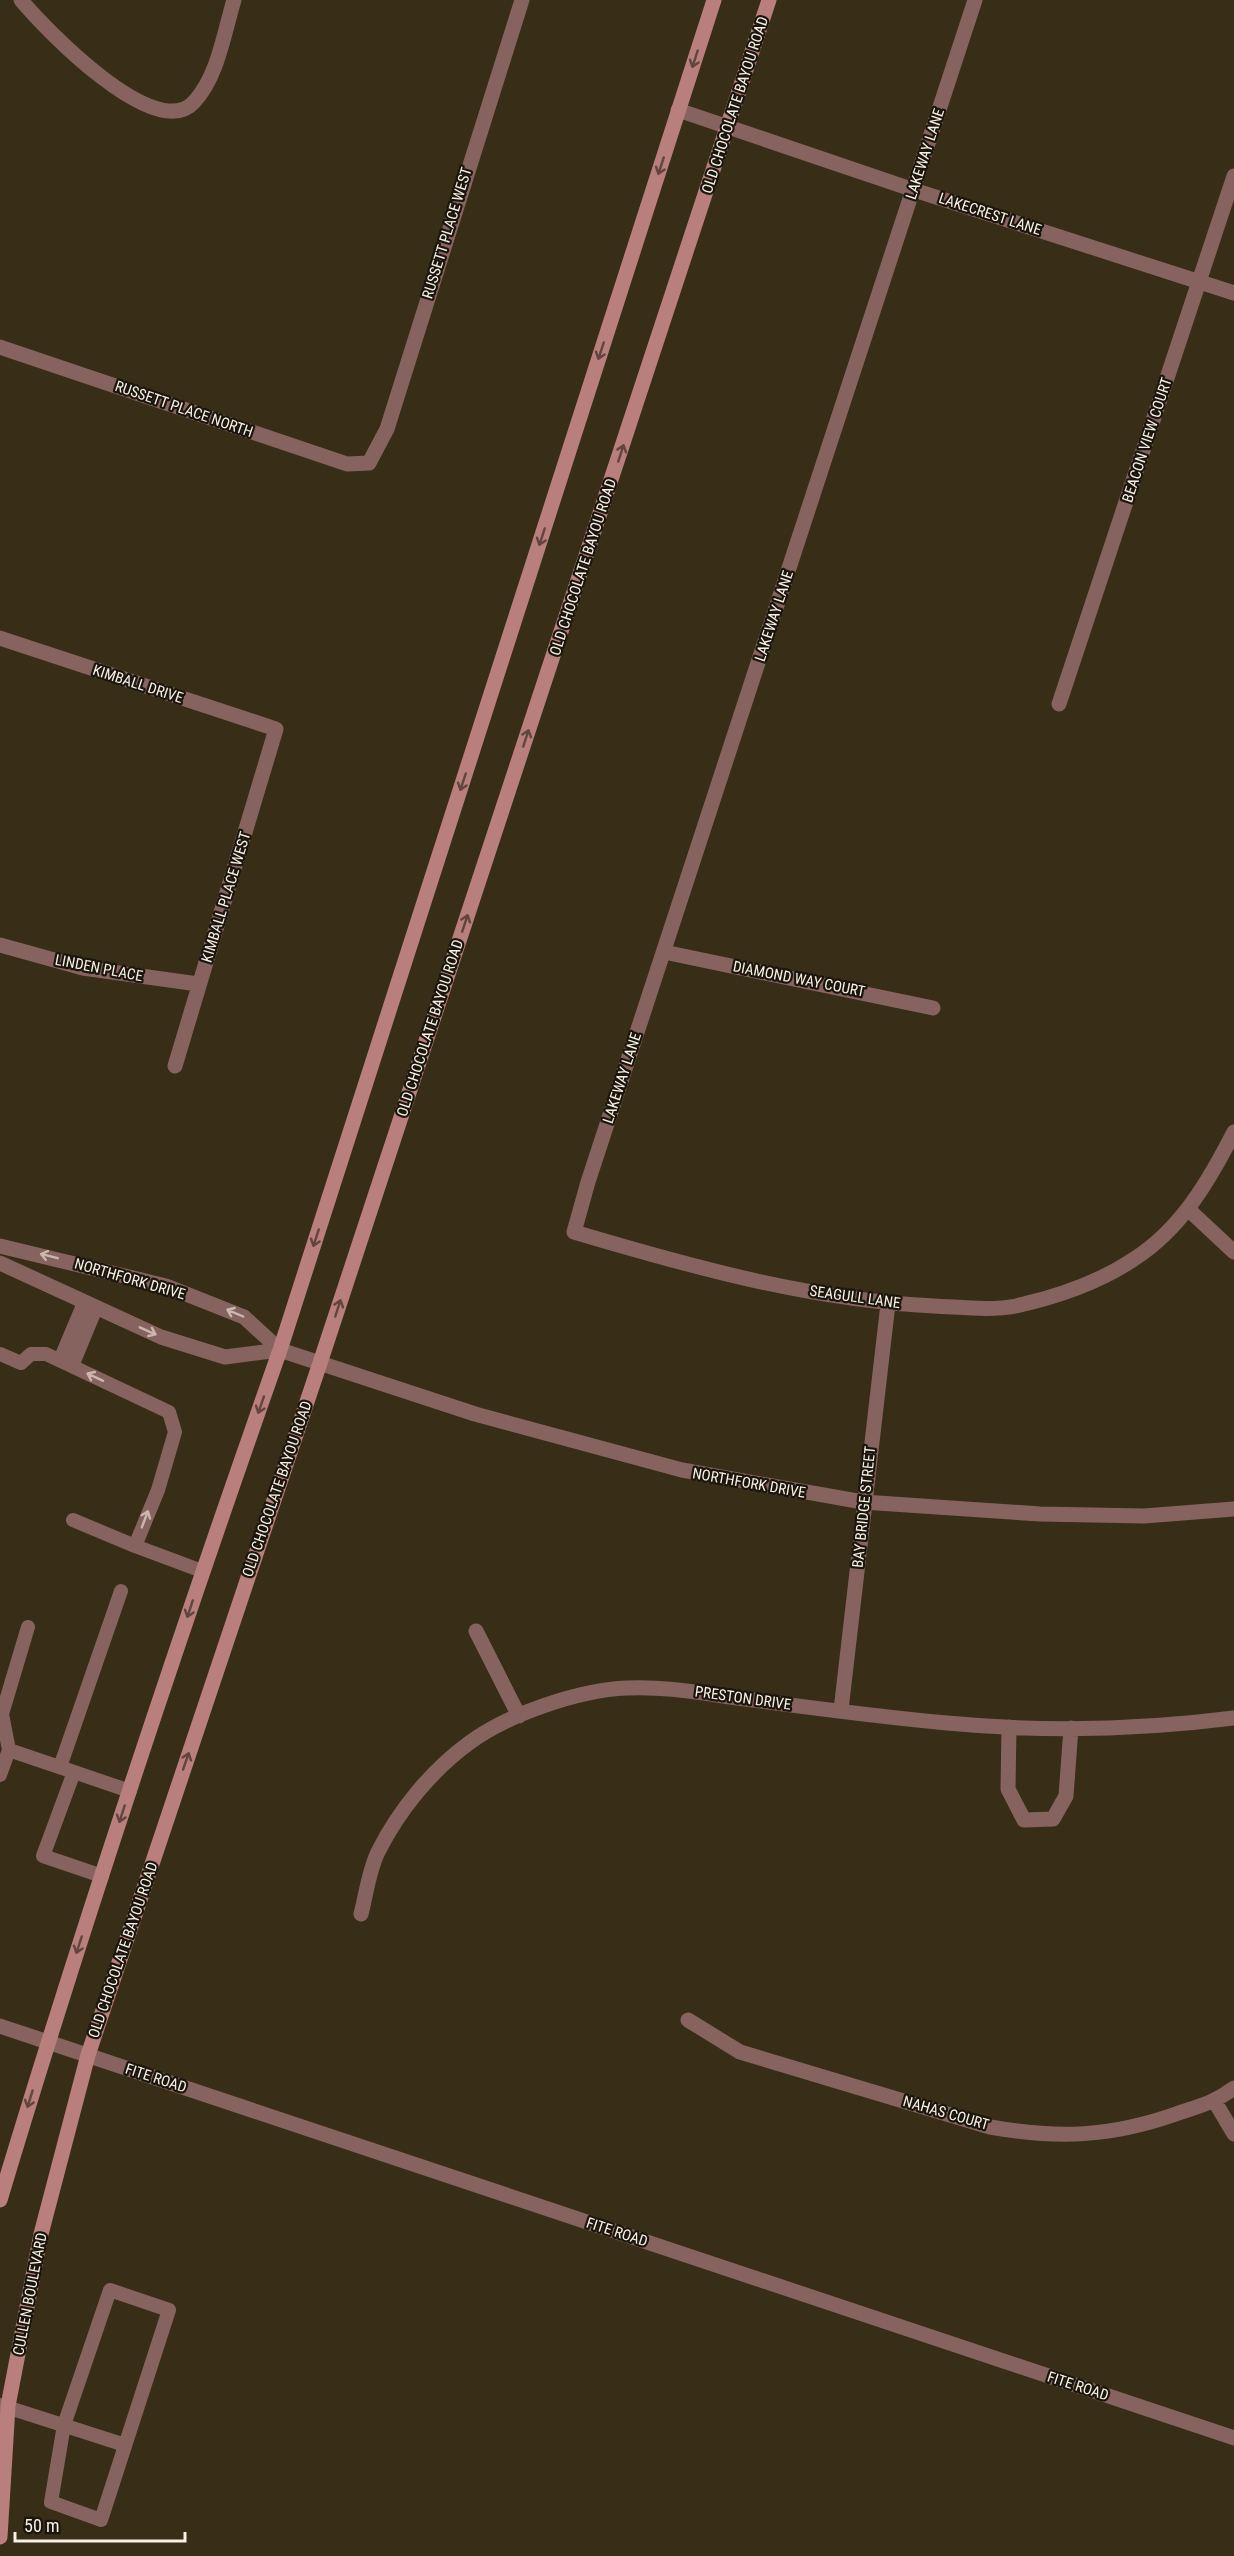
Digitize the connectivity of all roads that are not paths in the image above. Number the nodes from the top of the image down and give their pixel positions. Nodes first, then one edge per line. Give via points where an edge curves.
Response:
1 (21, 0) edge
2 (234, 0) edge
3 (522, 0) edge
4 (714, 0) edge
5 (769, 0) edge
6 (975, 0) edge
7 (678, 110) junction
8 (729, 126) junction
9 (1234, 176) edge
10 (914, 190) junction
11 (1200, 281) junction
12 (1234, 293) edge
13 (0, 347) edge
14 (369, 464) joint
15 (0, 638) edge
16 (1059, 704) dead end
17 (276, 729) joint
18 (0, 945) edge
19 (664, 952) junction
20 (198, 984) junction
21 (933, 1008) dead end
22 (175, 1066) dead end
23 (1234, 1132) edge
24 (1189, 1210) junction
25 (574, 1232) joint
26 (0, 1246) edge
27 (1234, 1252) edge
28 (0, 1263) edge
29 (888, 1304) junction
30 (90, 1306) junction
31 (280, 1350) junction
32 (0, 1354) edge
33 (66, 1363) junction
34 (320, 1363) junction
35 (863, 1502) junction
36 (1234, 1509) edge
37 (73, 1520) dead end
38 (135, 1546) junction
39 (202, 1571) junction
40 (121, 1591) dead end
41 (28, 1627) dead end
42 (476, 1631) dead end
43 (841, 1710) junction
44 (519, 1716) junction
45 (1234, 1718) edge
46 (1009, 1726) junction
47 (1071, 1728) junction
48 (9, 1750) junction
49 (60, 1767) junction
50 (74, 1772) junction
51 (0, 1775) edge
52 (130, 1791) junction
53 (102, 1876) junction
54 (361, 1914) dead end
55 (688, 2020) dead end
56 (0, 2026) edge
57 (47, 2043) junction
58 (88, 2055) junction
59 (1234, 2088) edge
60 (1215, 2102) junction
61 (1234, 2134) edge
62 (0, 2200) edge
63 (4, 2405) edge
64 (64, 2425) junction
65 (1234, 2438) edge
66 (125, 2445) junction
67 (0, 2537) edge

1 - 2 street via 76,58 147,106 174,113 193,104 208,83
3 - 14 street, RUSSETT PLACE WEST via 387,429
4 -> 7 main road
5 - 8 main road, OLD CHOCOLATE BAYOU ROAD
6 - 10 street, LAKEWAY LANE
7 - 8 street, LAKECREST LANE
7 -> 31 main road
8 - 10 street, LAKECREST LANE
34 -> 8 main road, OLD CHOCOLATE BAYOU ROAD
9 - 11 street, BEACON VIEW COURT
10 - 11 street, LAKECREST LANE
10 - 19 street, LAKEWAY LANE
11 - 12 street, LAKECREST LANE
11 - 16 street, BEACON VIEW COURT
13 - 14 street, RUSSETT PLACE NORTH via 347,464
15 - 17 street, KIMBALL DRIVE
17 - 20 street, KIMBALL PLACE WEST
18 - 20 street, LINDEN PLACE via 83,968
19 - 21 street, DIAMOND WAY COURT
19 - 25 street, LAKEWAY LANE
20 - 22 street, KIMBALL PLACE WEST
23 - 24 street, SEAGULL LANE
24 - 27 street
24 - 29 street, SEAGULL LANE via 1134,1259 1094,1280 1014,1306
25 - 29 street, SEAGULL LANE via 755,1282
31 -> 26 street, NORTHFORK DRIVE via 244,1317 166,1286
28 - 30 street, NORTHFORK DRIVE
29 - 35 street, BAY BRIDGE STREET
30 -> 31 street, NORTHFORK DRIVE via 160,1337 225,1357
30 - 33 lane
31 - 34 street, NORTHFORK DRIVE
31 -> 39 main road
32 - 33 lane via 21,1363 31,1354 46,1354
38 -> 33 lane via 158,1490 175,1432 170,1412
34 - 35 street, NORTHFORK DRIVE via 475,1414 671,1467
58 -> 34 main road, OLD CHOCOLATE BAYOU ROAD
35 - 36 street, NORTHFORK DRIVE via 1040,1514 1144,1516
35 - 43 street, BAY BRIDGE STREET
37 - 38 lane
38 - 39 lane
39 -> 52 main road
40 - 49 lane
41 - 48 lane via 2,1714
42 - 44 street
43 - 44 street, PRESTON DRIVE via 679,1689 626,1688 572,1698
43 - 46 street, PRESTON DRIVE
44 - 54 street, PRESTON DRIVE via 470,1742 400,1812 376,1855
45 - 47 street, PRESTON DRIVE
46 - 47 street, PRESTON DRIVE
46 - 47 street via 1008,1789 1024,1820 1053,1819 1066,1796
48 - 49 lane
48 - 51 lane
49 - 50 lane
50 - 52 lane
50 - 53 lane via 42,1856
52 -> 53 main road
53 -> 57 main road
55 - 60 street, NAHAS COURT via 740,2052 990,2127 1031,2134 1102,2134 1143,2126
56 - 57 street, FITE ROAD
57 - 58 street, FITE ROAD
57 -> 62 main road
58 - 63 main road, CULLEN BOULEVARD via 41,2235
58 - 65 street, FITE ROAD
59 - 60 street, NAHAS COURT
60 - 61 street
63 - 64 lane
63 - 67 main road, CULLEN BOULEVARD
64 - 66 lane
64 - 66 lane via 51,2502 101,2520
64 - 66 lane via 110,2290 169,2310

